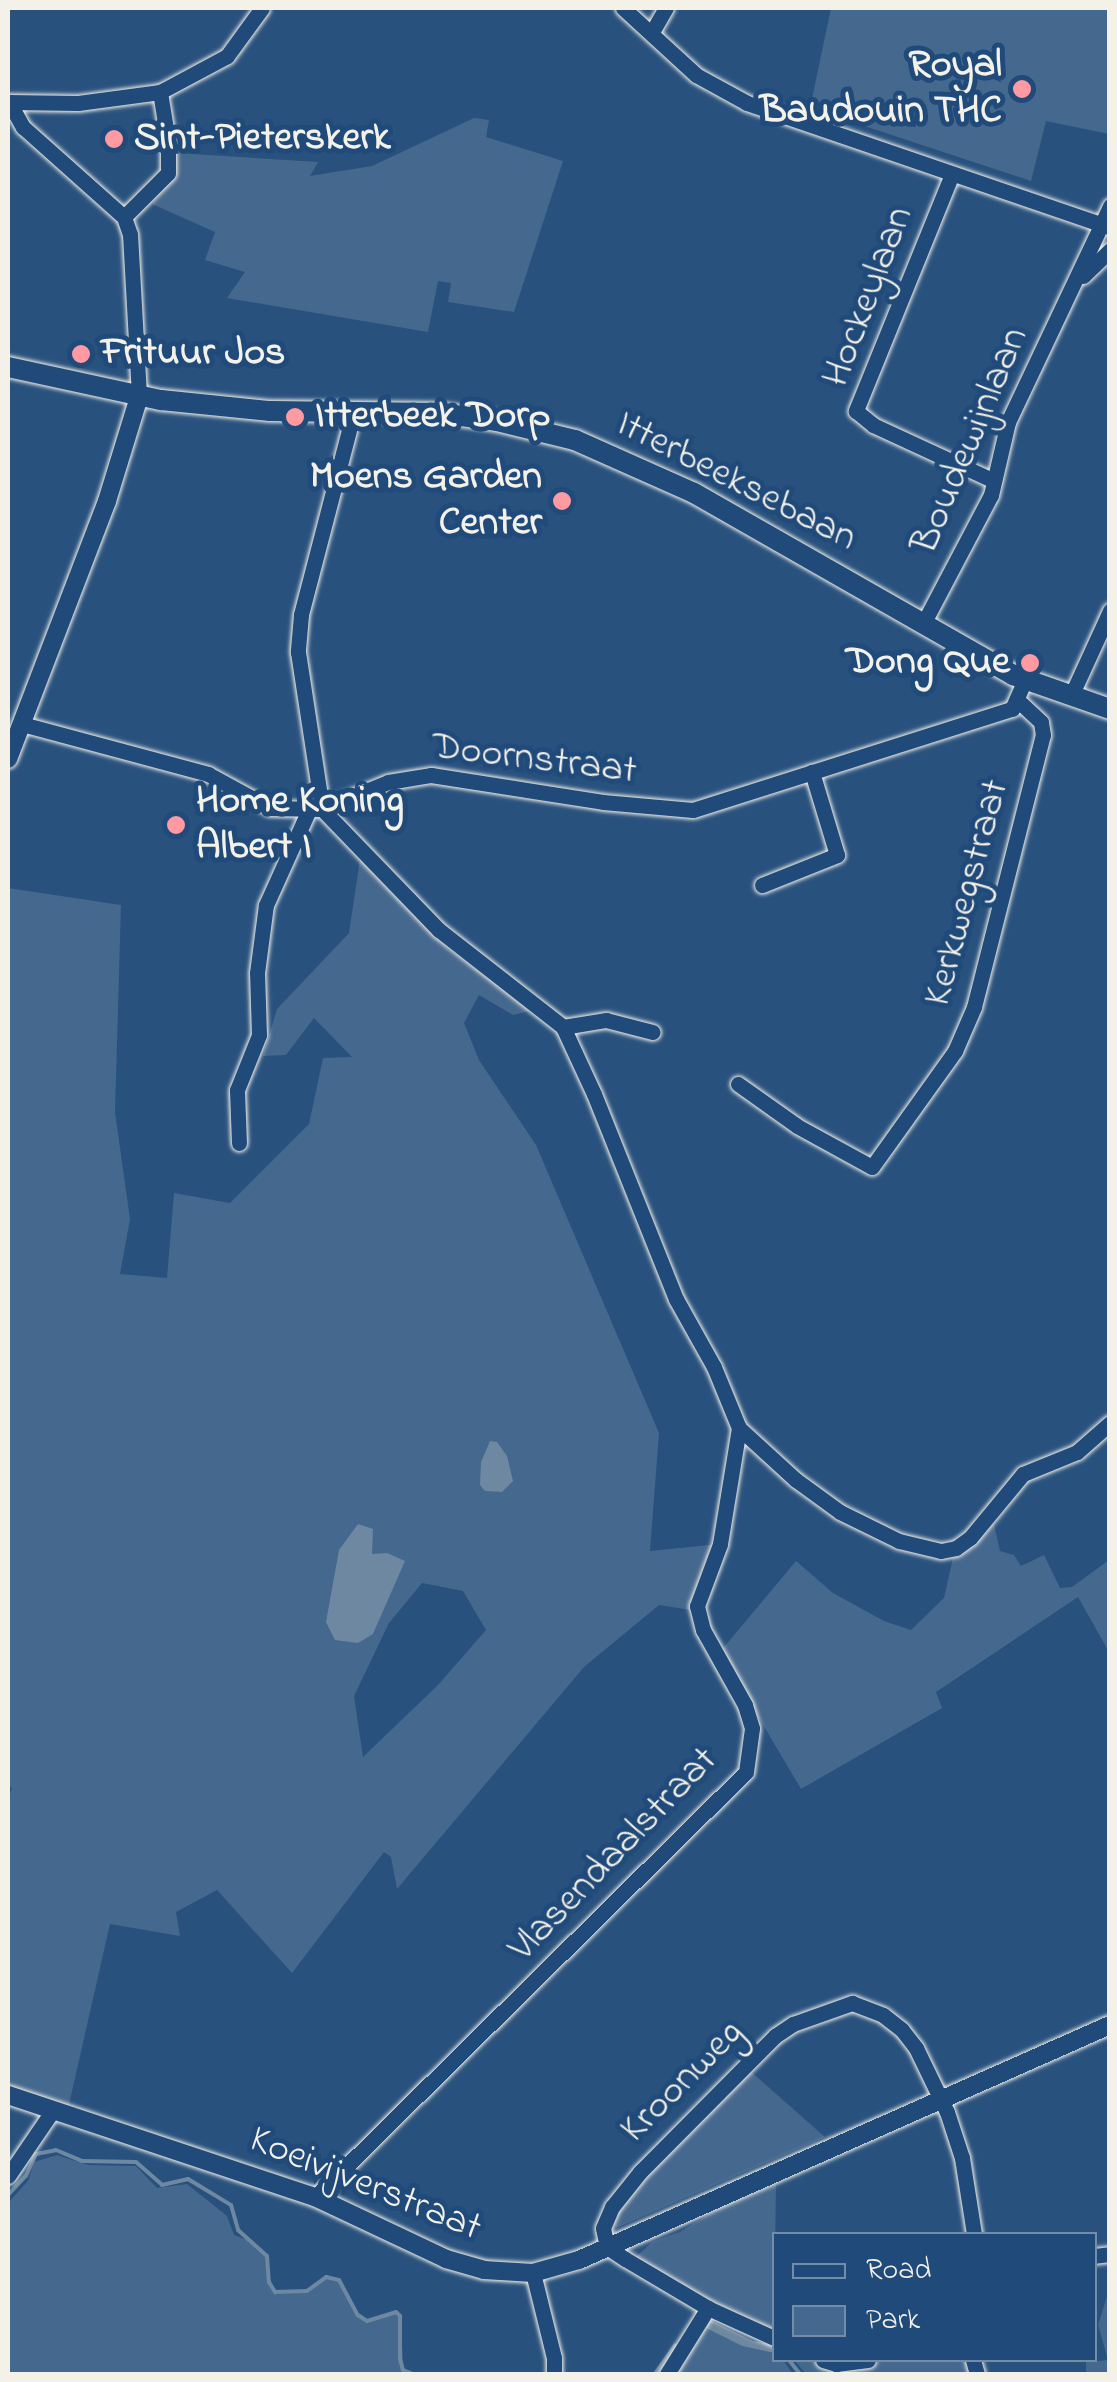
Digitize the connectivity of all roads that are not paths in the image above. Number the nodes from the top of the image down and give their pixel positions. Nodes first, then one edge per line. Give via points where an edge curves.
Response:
1 (262, 8) edge
2 (623, 8) edge
3 (666, 8) edge
4 (652, 32) junction
5 (160, 92) junction
6 (8, 102) edge
7 (952, 174) junction
8 (1110, 206) edge
9 (124, 218) junction
10 (1106, 225) edge
11 (1110, 250) edge
12 (1076, 282) junction
13 (8, 368) edge
14 (138, 397) junction
15 (354, 411) junction
16 (994, 481) junction
17 (1110, 611) edge
18 (923, 624) junction
19 (1021, 690) junction
20 (1071, 696) junction
21 (1110, 709) edge
22 (22, 724) junction
23 (8, 759) edge
24 (812, 772) junction
25 (315, 810) junction
26 (762, 885) dead end
27 (562, 1027) junction
28 (652, 1032) dead end
29 (738, 1084) dead end
30 (239, 1143) dead end
31 (1110, 1423) edge
32 (743, 1433) junction
33 (1110, 2025) edge
34 (8, 2095) edge
35 (941, 2100) junction
36 (53, 2110) junction
37 (8, 2176) edge
38 (315, 2198) junction
39 (974, 2232) edge
40 (608, 2247) junction
41 (533, 2273) junction
42 (708, 2308) junction
43 (772, 2337) edge
44 (554, 2374) edge
45 (668, 2374) edge

1 - 5 street via 226,56
2 - 4 street
3 - 4 street
4 - 7 street via 714,87
5 - 6 street via 78,103
5 - 9 street via 168,173
6 - 9 street via 22,127
7 - 10 street
7 - 16 street, Hockeylaan via 856,411
8 - 10 street, Boudewijnlaan
9 - 14 street
10 - 12 street, Boudewijnlaan
11 - 12 street, Boudewijnlaan
12 - 16 street, Boudewijnlaan via 1008,422
13 - 14 main road, Itterbeeksebaan
14 - 15 main road, Itterbeeksebaan via 270,411
14 - 22 street via 107,501
15 - 18 main road, Itterbeeksebaan via 497,421 604,451 694,493
15 - 25 street via 298,652
16 - 18 street, Boudewijnlaan
17 - 20 street
18 - 19 main road, Itterbeeksebaan
19 - 20 main road, Itterbeeksebaan
19 - 24 street, Doornstraat via 1012,709
19 - 29 street, Kerkwegstraat via 1042,735 974,1007 954,1051 872,1167
20 - 21 main road, Itterbeeksebaan
22 - 23 street
22 - 25 street via 208,774 270,808
24 - 25 street, Doornstraat via 693,810 431,775 388,782
24 - 26 street via 838,855
25 - 27 street via 438,930
25 - 30 street via 266,906 257,973 259,1035 237,1090
27 - 28 street via 606,1020
27 - 32 street via 676,1300
31 - 32 street via 1078,1452 1023,1474 970,1538 941,1550 899,1541 840,1512
32 - 38 street, Vlasendaalstraat via 720,1544 697,1606 752,1728 746,1772
33 - 35 street, Koeivijverstraat
34 - 36 street, Koeivijverstraat
35 - 39 street via 962,2158
35 - 40 street, Koeivijverstraat
35 - 40 street, Kroonweg via 916,2048 882,2015 852,2004 814,2015 775,2036 640,2172 603,2228
36 - 37 street
36 - 38 street, Koeivijverstraat
38 - 41 street, Koeivijverstraat via 446,2259
40 - 41 street, Koeivijverstraat
40 - 42 street
41 - 44 street
42 - 43 street
42 - 45 street

